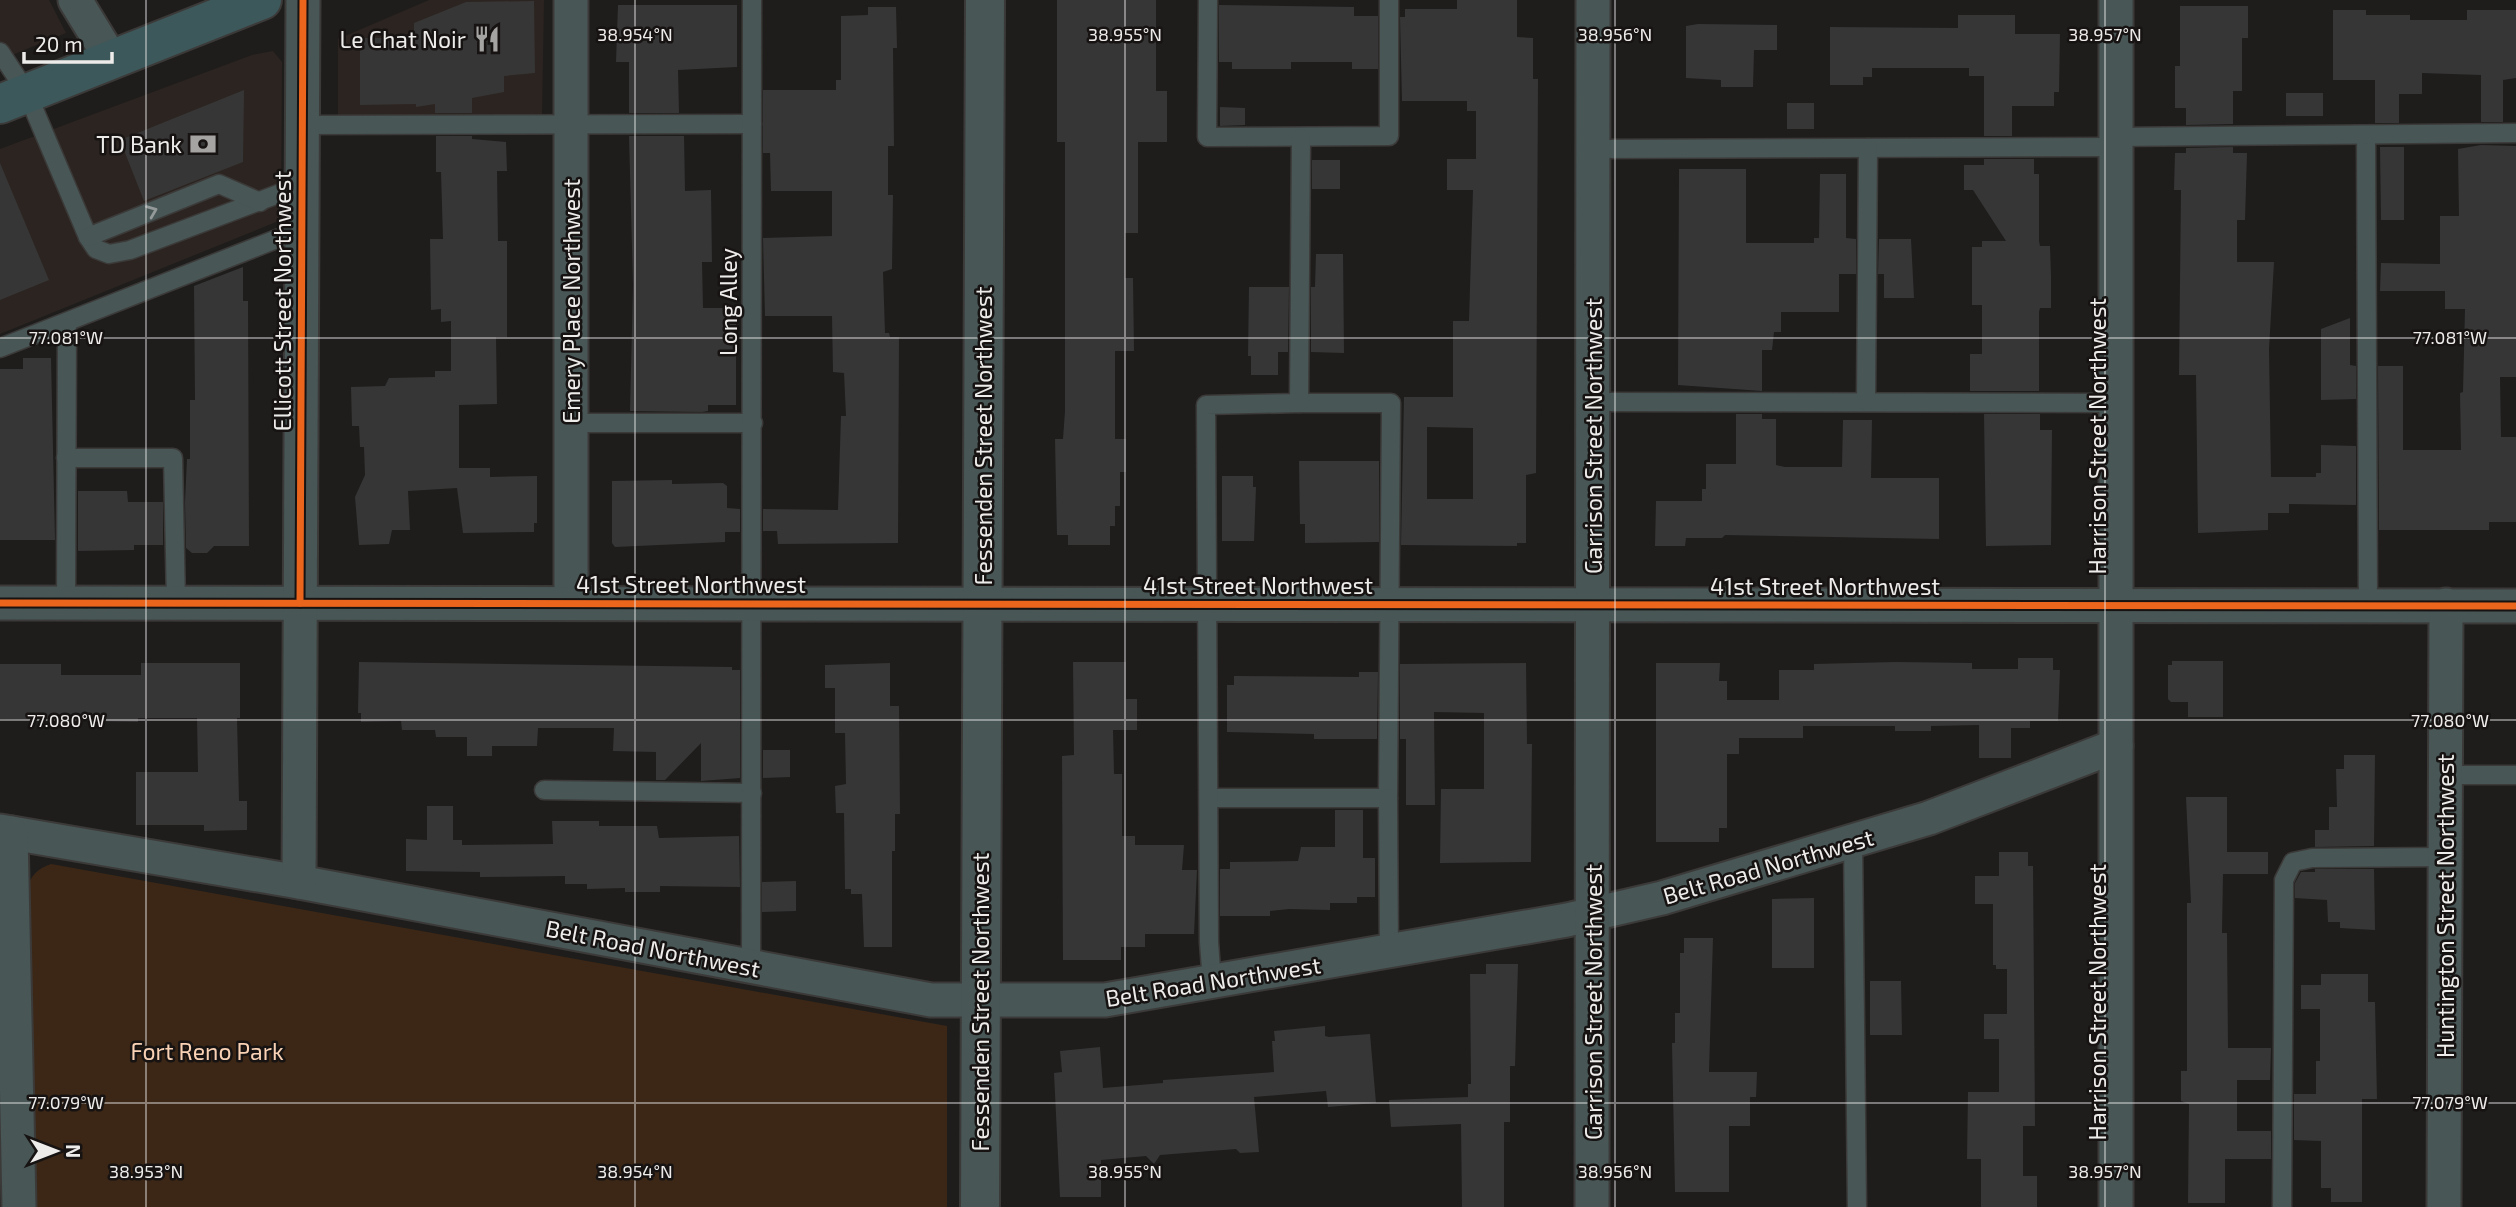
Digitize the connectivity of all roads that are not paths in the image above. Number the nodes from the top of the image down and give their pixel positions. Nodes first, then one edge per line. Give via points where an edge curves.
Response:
1 (75, 0) edge
2 (262, 0) edge
3 (303, 0) edge
4 (571, 0) edge
5 (752, 0) edge
6 (985, 0) edge
7 (1208, 0) edge
8 (1389, 0) edge
9 (1593, 0) edge
10 (2116, 0) edge
11 (0, 52) edge
12 (111, 59) junction
13 (14, 98) edge
14 (752, 124) junction
15 (303, 125) junction
16 (571, 126) junction
17 (2516, 133) edge
18 (2366, 135) junction
19 (1301, 138) junction
20 (2116, 142) junction
21 (1868, 148) junction
22 (1593, 149) junction
23 (302, 186) junction
24 (260, 202) junction
25 (302, 229) junction
26 (88, 237) junction
27 (67, 322) junction
28 (0, 348) edge
29 (1593, 401) junction
30 (1866, 402) junction
31 (1298, 403) junction
32 (2116, 403) junction
33 (571, 423) junction
34 (753, 423) junction
35 (66, 458) junction
36 (0, 603) edge
37 (66, 603) junction
38 (176, 603) junction
39 (300, 603) junction
40 (571, 603) junction
41 (753, 603) junction
42 (982, 604) junction
43 (1208, 604) junction
44 (1390, 605) junction
45 (1593, 605) junction
46 (2116, 605) junction
47 (2368, 605) junction
48 (2446, 605) junction
49 (2516, 606) edge
50 (2116, 746) junction
51 (2445, 775) junction
52 (2516, 775) edge
53 (544, 790) dead end
54 (752, 793) junction
55 (1210, 798) junction
56 (1388, 798) junction
57 (6, 832) edge
58 (1853, 842) junction
59 (2445, 857) junction
60 (299, 882) junction
61 (1593, 914) junction
62 (1389, 952) junction
63 (751, 967) junction
64 (1212, 983) junction
65 (981, 1000) junction
66 (19, 1207) edge
67 (979, 1207) edge
68 (1592, 1207) edge
69 (1857, 1207) edge
70 (2116, 1207) edge
71 (2283, 1207) edge
72 (2444, 1207) edge

1 - 12 street
2 - 12 main road
3 - 15 street, Ellicott Street Northwest
4 - 16 street, Emery Place Northwest
5 - 14 lane, Long Alley
6 - 42 street, Fessenden Street Northwest
7 - 19 lane via 1207,137
8 - 19 lane via 1389,136
9 - 22 street, Garrison Street Northwest
10 - 20 street, Harrison Street Northwest
11 - 13 lane
12 - 13 main road
13 - 26 lane
14 - 16 lane
14 - 34 lane, Long Alley
15 - 16 lane
15 - 23 street, Ellicott Street Northwest
16 - 33 street, Emery Place Northwest
17 - 18 lane
18 - 20 lane
18 - 47 lane
19 - 31 lane
20 - 21 lane
20 - 32 street, Harrison Street Northwest
21 - 22 lane
21 - 30 lane
22 - 29 street, Garrison Street Northwest
23 - 24 lane
23 - 25 street, Ellicott Street Northwest
26 -> 24 lane via 219,184
24 - 26 lane via 130,250 108,254 96,249
25 - 27 lane
25 - 39 street, Ellicott Street Northwest
27 - 28 lane
27 - 35 lane
29 - 30 lane
29 - 45 street, Garrison Street Northwest
30 - 32 lane
31 - 43 lane via 1206,405
31 - 44 lane via 1391,403
32 - 46 street, Harrison Street Northwest
33 - 34 lane
33 - 40 street, Emery Place Northwest
34 - 41 lane, Long Alley
35 - 37 lane
35 - 38 lane via 173,458
36 - 37 street, 41st Street Northwest
37 - 38 street, 41st Street Northwest
38 - 39 street, 41st Street Northwest
39 - 40 street, 41st Street Northwest
39 - 60 street, Ellicott Street Northwest
40 - 41 street, 41st Street Northwest
41 - 42 street, 41st Street Northwest
41 - 54 lane, Long Alley
42 - 43 street, 41st Street Northwest
42 - 65 street, Fessenden Street Northwest
43 - 44 street, 41st Street Northwest
43 - 55 lane
44 - 45 street, 41st Street Northwest
44 - 56 lane
45 - 46 street, 41st Street Northwest
45 - 61 street, Garrison Street Northwest
46 - 47 street, 41st Street Northwest
46 - 50 street, Harrison Street Northwest
47 - 48 street, 41st Street Northwest
48 - 49 street, 41st Street Northwest
48 - 51 street, Huntington Street Northwest
50 - 58 street, Belt Road Northwest via 1954,809
50 - 70 street, Harrison Street Northwest
51 - 52 lane
51 - 59 street, Huntington Street Northwest
53 - 54 lane
54 - 63 lane, Long Alley
55 - 56 lane
55 - 64 lane
56 - 62 lane
57 - 60 street, Belt Road Northwest
57 - 66 street
58 - 61 street, Belt Road Northwest
58 - 69 lane
59 - 71 lane via 2312,858 2293,862 2284,880
59 - 72 street, Huntington Street Northwest
60 - 63 street, Belt Road Northwest
61 - 62 street, Belt Road Northwest
61 - 68 street, Garrison Street Northwest
62 - 64 street, Belt Road Northwest
63 - 65 street, Belt Road Northwest via 931,1000
64 - 65 street, Belt Road Northwest via 1128,998
65 - 67 street, Fessenden Street Northwest

